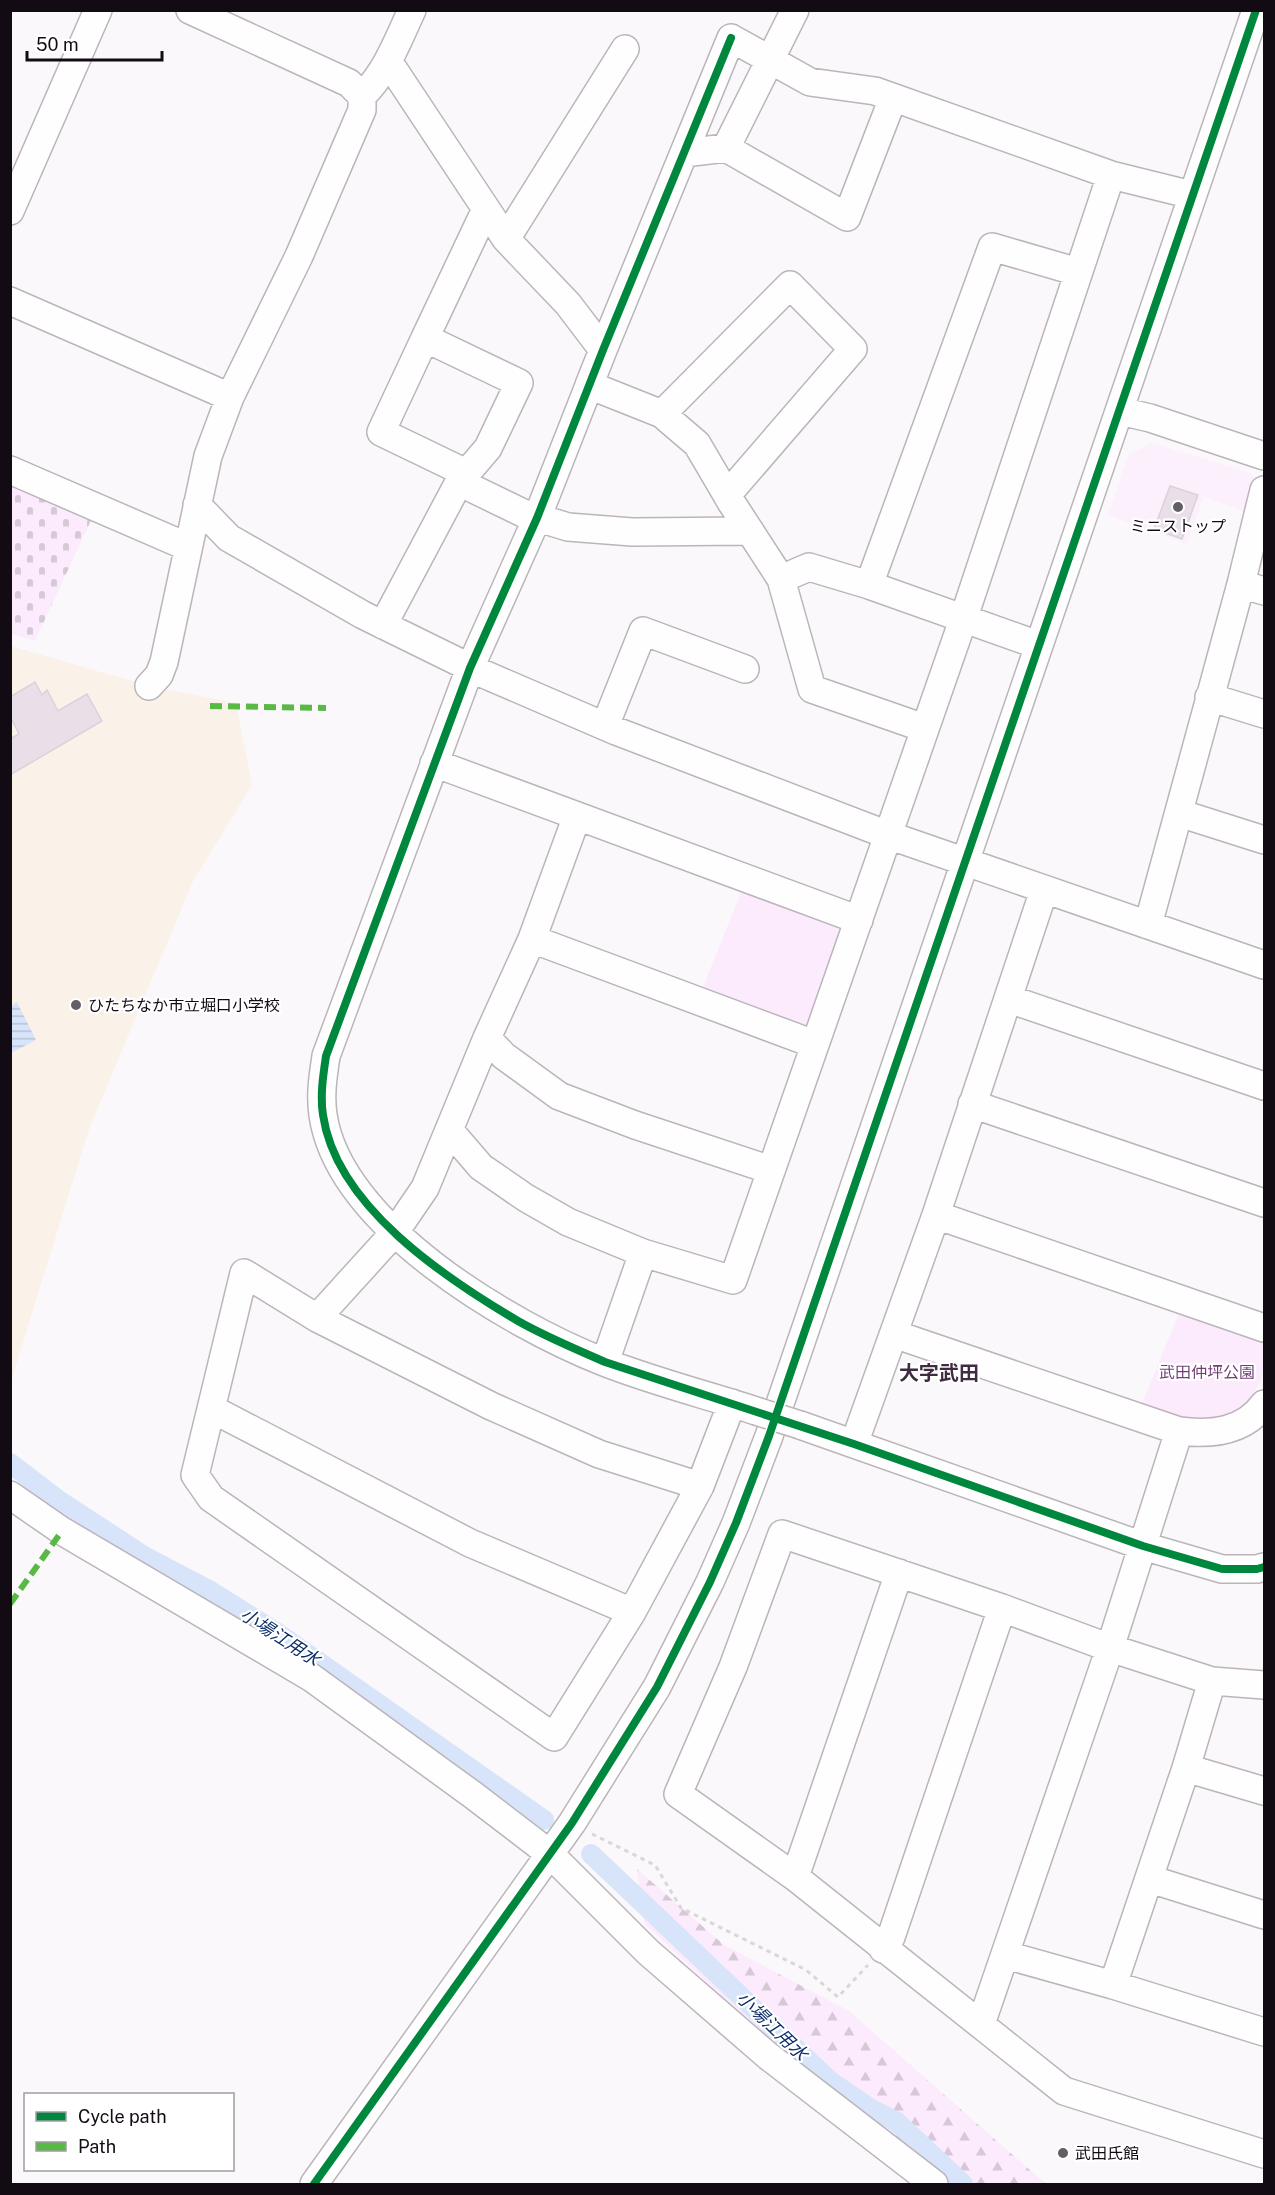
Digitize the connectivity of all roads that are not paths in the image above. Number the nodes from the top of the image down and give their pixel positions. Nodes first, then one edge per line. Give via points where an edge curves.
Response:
1 (98, 10) edge
2 (190, 10) edge
3 (412, 10) edge
4 (795, 10) edge
5 (1256, 10) edge
6 (233, 20) edge
7 (625, 49) dead end
8 (770, 60) junction
9 (388, 61) junction
10 (362, 96) junction
11 (893, 98) junction
12 (726, 148) junction
13 (684, 153) junction
14 (1111, 175) junction
15 (1192, 195) junction
16 (486, 209) junction
17 (10, 211) edge
18 (506, 239) junction
19 (1078, 272) junction
20 (10, 301) edge
21 (425, 338) junction
22 (603, 350) junction
23 (589, 385) junction
24 (230, 397) junction
25 (1120, 411) junction
26 (662, 414) junction
27 (1264, 456) edge
28 (10, 470) edge
29 (463, 478) junction
30 (1264, 490) edge
31 (727, 495) junction
32 (197, 505) junction
33 (537, 518) junction
34 (750, 531) junction
35 (188, 547) junction
36 (781, 579) junction
37 (869, 585) junction
38 (1253, 587) edge
39 (963, 620) junction
40 (383, 625) junction
41 (1038, 645) junction
42 (470, 668) junction
43 (745, 669) dead end
44 (148, 686) dead end
45 (1209, 697) junction
46 (1264, 714) edge
47 (605, 726) junction
48 (924, 728) junction
49 (434, 763) junction
50 (1179, 813) junction
51 (578, 816) junction
52 (888, 835) junction
53 (1264, 840) edge
54 (965, 862) junction
55 (1044, 890) junction
56 (859, 921) junction
57 (1148, 925) junction
58 (532, 939) junction
59 (1264, 964) edge
60 (1009, 999) junction
61 (488, 1038) junction
62 (814, 1044) junction
63 (1264, 1086) edge
64 (972, 1104) junction
65 (450, 1131) junction
66 (771, 1170) junction
67 (1264, 1203) edge
68 (936, 1215) junction
69 (395, 1232) junction
70 (643, 1253) junction
71 (317, 1318) junction
72 (1264, 1328) edge
73 (894, 1334) junction
74 (605, 1362) junction
75 (1264, 1404) edge
76 (744, 1407) junction
77 (212, 1409) junction
78 (1179, 1431) junction
79 (854, 1444) junction
80 (700, 1486) junction
81 (10, 1495) edge
82 (1143, 1546) junction
83 (1264, 1567) edge
84 (899, 1573) junction
85 (1002, 1608) junction
86 (632, 1612) junction
87 (1110, 1648) junction
88 (1212, 1681) junction
89 (1264, 1685) edge
90 (1186, 1768) junction
91 (1264, 1791) edge
92 (550, 1854) junction
93 (795, 1877) junction
94 (1150, 1879) junction
95 (1264, 1915) edge
96 (884, 1948) junction
97 (1006, 1955) junction
98 (1113, 1985) junction
99 (981, 2024) junction
100 (1264, 2031) edge
101 (1264, 2154) edge
102 (314, 2184) edge
103 (934, 2184) edge

1 - 17 street
2 - 6 street
3 - 9 street
4 - 8 street
5 - 15 street
6 - 10 street via 349,83
7 - 18 street
8 - 11 street via 810,82 875,91
8 - 12 street
8 - 13 street via 731,38
9 - 10 street
9 - 16 street
10 - 24 street via 362,110 300,256
11 - 12 street via 847,217
11 - 14 street
12 - 13 street
13 - 22 street
14 - 15 street
14 - 19 street
15 - 25 street
16 - 18 street
16 - 21 street
18 - 22 street via 568,304
19 - 37 street via 992,247
19 - 39 street
20 - 24 street
21 - 29 street via 381,432
21 - 29 street via 519,383 488,448
22 - 23 street
23 - 26 street
23 - 33 street
24 - 32 street via 208,456
25 - 27 street
25 - 41 street
26 - 31 street via 697,444
26 - 31 street via 790,285 853,349
28 - 35 street
29 - 33 street
29 - 40 street
30 - 38 street
31 - 34 street
32 - 35 street
32 - 40 street via 229,538
33 - 34 street via 568,527 632,532
33 - 42 street
34 - 36 street
35 - 44 street via 164,662 159,675
36 - 37 street via 809,567
36 - 48 street via 812,689
37 - 39 street
38 - 45 street
39 - 41 street
39 - 48 street
40 - 42 street
41 - 54 street
42 - 47 street
42 - 49 street
43 - 47 street via 643,632
45 - 46 street
45 - 50 street
47 - 52 street
48 - 52 street
49 - 51 street
49 - 69 street via 326,1056 322,1088 330,1143 345,1173
50 - 53 street
50 - 57 street
51 - 56 street
51 - 58 street
52 - 54 street
52 - 56 street
54 - 55 street
54 - 92 street via 770,1436 736,1523 657,1687
55 - 57 street
55 - 60 street
56 - 62 street
57 - 59 street
58 - 61 street
58 - 62 street
60 - 63 street
60 - 64 street
61 - 65 street
61 - 66 street via 504,1056 559,1096
62 - 66 street
64 - 67 street
64 - 68 street
65 - 69 street via 425,1188
65 - 70 street via 481,1167 526,1198 568,1222
66 - 70 street via 733,1280
68 - 72 street
68 - 73 street
69 - 71 street
69 - 74 street via 442,1271 520,1322
70 - 74 street
71 - 77 street via 244,1273
71 - 80 street via 491,1406 599,1454
73 - 78 street
73 - 79 street
74 - 76 street
75 - 78 street via 1241,1424 1220,1432
76 - 79 street, bridge
76 - 80 street
77 - 86 street via 470,1543
77 - 86 street via 195,1475 211,1498 554,1737
78 - 82 street
79 - 82 street
80 - 86 street
81 - 92 street via 62,1532 312,1678
82 - 83 street via 1222,1569
82 - 87 street
84 - 85 street
84 - 93 street
84 - 93 street via 782,1534 733,1667 678,1794
85 - 87 street
85 - 96 street via 891,1937
87 - 88 street
87 - 97 street
88 - 89 street
88 - 90 street
90 - 91 street
90 - 94 street
92 - 102 street
92 - 103 street via 648,1952 768,2056
93 - 96 street
94 - 95 street
94 - 98 street
96 - 99 street
97 - 98 street
97 - 99 street
98 - 100 street
99 - 101 street via 1064,2091

